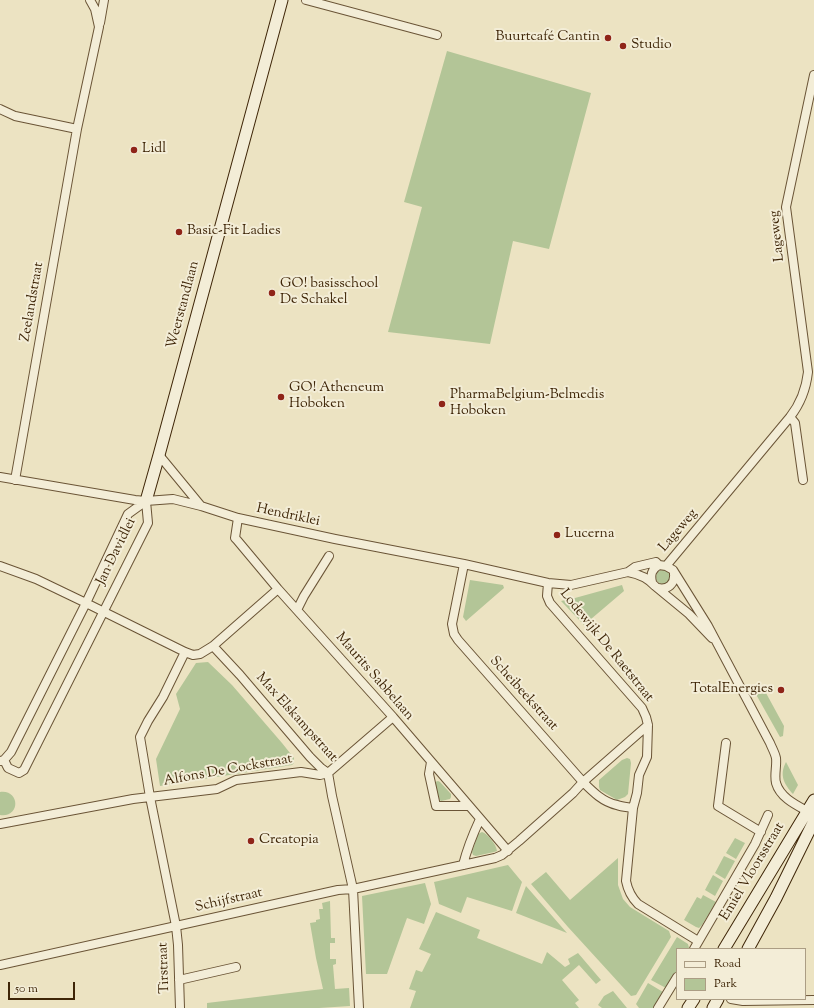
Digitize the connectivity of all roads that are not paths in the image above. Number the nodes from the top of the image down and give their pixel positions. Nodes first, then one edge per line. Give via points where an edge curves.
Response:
1 (90, 0) edge
2 (104, 0) edge
3 (282, 0) edge
4 (306, 0) edge
5 (99, 27) junction
6 (437, 35) dead end
7 (814, 75) edge
8 (0, 109) edge
9 (77, 129) junction
10 (811, 372) edge
11 (790, 417) junction
12 (159, 455) junction
13 (0, 477) edge
14 (15, 480) junction
15 (803, 480) dead end
16 (146, 501) junction
17 (201, 506) junction
18 (238, 518) junction
19 (329, 556) dead end
20 (464, 564) junction
21 (0, 566) edge
22 (663, 566) junction
23 (628, 572) junction
24 (674, 574) junction
25 (548, 583) junction
26 (571, 585) joint
27 (655, 585) junction
28 (278, 589) junction
29 (86, 603) junction
30 (297, 610) junction
31 (103, 611) junction
32 (718, 645) junction
33 (213, 646) junction
34 (185, 652) junction
35 (393, 717) junction
36 (648, 725) junction
37 (726, 743) dead end
38 (310, 757) junction
39 (2, 760) edge
40 (431, 762) junction
41 (301, 772) junction
42 (328, 773) junction
43 (583, 782) junction
44 (150, 797) junction
45 (814, 800) edge
46 (469, 806) junction
47 (632, 808) junction
48 (811, 813) edge
49 (768, 815) dead end
50 (480, 819) junction
51 (814, 821) edge
52 (0, 824) edge
53 (761, 832) junction
54 (508, 851) junction
55 (463, 865) junction
56 (353, 889) junction
57 (176, 926) junction
58 (698, 941) junction
59 (694, 948) edge
60 (725, 948) edge
61 (749, 948) edge
62 (0, 964) edge
63 (236, 967) dead end
64 (179, 980) junction
65 (676, 980) edge
66 (737, 1000) edge
67 (814, 1000) edge
68 (180, 1008) edge
69 (359, 1008) edge
70 (658, 1008) edge

1 - 5 street, Zeelandstraat
2 - 5 street, Zeelandstraat
3 - 12 street, Weerstandlaan
4 - 6 street
5 - 9 street, Zeelandstraat
7 - 10 street, Lageweg via 786,207
8 - 9 street via 15,116
9 - 14 street, Zeelandstraat
10 - 11 street, Lageweg via 804,393
11 - 15 street via 795,423
11 - 22 street, Lageweg
12 - 16 street, Weerstandlaan
12 - 17 street
13 - 14 street, Hendriklei
14 - 16 street, Hendriklei
16 - 17 street, Hendriklei via 173,499
16 - 29 street, Jan Davidlei via 128,514
16 - 31 street, Jan Davidlei via 148,523
17 - 18 street, Hendriklei
18 - 20 street, Hendriklei
18 - 28 street, Maurits Sabbelaan via 235,538
19 - 30 street
20 - 25 street, Hendriklei
20 - 43 street, Scheibeekstraat via 452,624 454,634
21 - 29 street via 36,579
22 - 23 street, Lageweg via 656,562
22 - 24 street via 670,567
22 - 27 street via 654,569 651,574
23 - 26 street, Lageweg
23 - 27 street via 640,575
24 - 27 street via 670,586 664,589
24 - 32 street
25 - 26 street, Hendriklei
25 - 36 street, Lodewijk De Raetstraat via 547,596 550,602 642,708
27 - 32 street via 689,614
28 - 30 street, Maurits Sabbelaan
28 - 33 street
29 - 31 street
29 - 39 street, Jan Davidlei via 11,752
30 - 35 street, Maurits Sabbelaan
31 - 34 street
31 - 39 street, Jan Davidlei via 24,770 19,773 8,768
32 - 48 street via 770,743 775,756 778,788 787,799
33 - 34 street via 200,654
33 - 38 street, Max Elskampstraat
34 - 44 street, Tirstraat via 140,737
35 - 40 street, Maurits Sabbelaan
35 - 42 street
36 - 43 street, Lodewijk De Raetstraat
36 - 47 street, Lodewijk De Raetstraat via 647,757 639,775
37 - 53 street, Emiel Vloorsstraat via 718,806
38 - 41 street
38 - 42 street, Max Elskampstraat
40 - 46 street, Maurits Sabbelaan
40 - 46 street via 429,774 436,806
41 - 42 street, Alfons De Cockstraat via 320,775
41 - 44 street, Alfons De Cockstraat via 236,780 217,789
42 - 56 street, Max Elskampstraat
43 - 47 street, Scheibeekstraat via 604,800
43 - 54 street, Lodewijk De Raetstraat
44 - 52 street, Alfons De Cockstraat
44 - 57 street, Tirstraat
45 - 48 street, Emiel Vloorsstraat
46 - 50 street, Maurits Sabbelaan
47 - 58 street, Lodewijk De Raetstraat via 626,881 628,891 638,904
48 - 60 street, Emiel Vloorsstraat
49 - 53 street, Emiel Vloorsstraat
50 - 54 street, Maurits Sabbelaan
50 - 55 street via 466,851
51 - 61 street, Emiel Vloorsstraat
53 - 58 street, Emiel Vloorsstraat
54 - 55 street, Schijfstraat via 495,858
55 - 56 street, Schijfstraat
56 - 57 street, Schijfstraat via 338,890
56 - 69 street, Max Elskampstraat
57 - 62 street, Schijfstraat
57 - 64 street, Tirstraat
58 - 59 street, Emiel Vloorsstraat
63 - 64 street
64 - 68 street, Tirstraat
65 - 70 street
66 - 67 street

